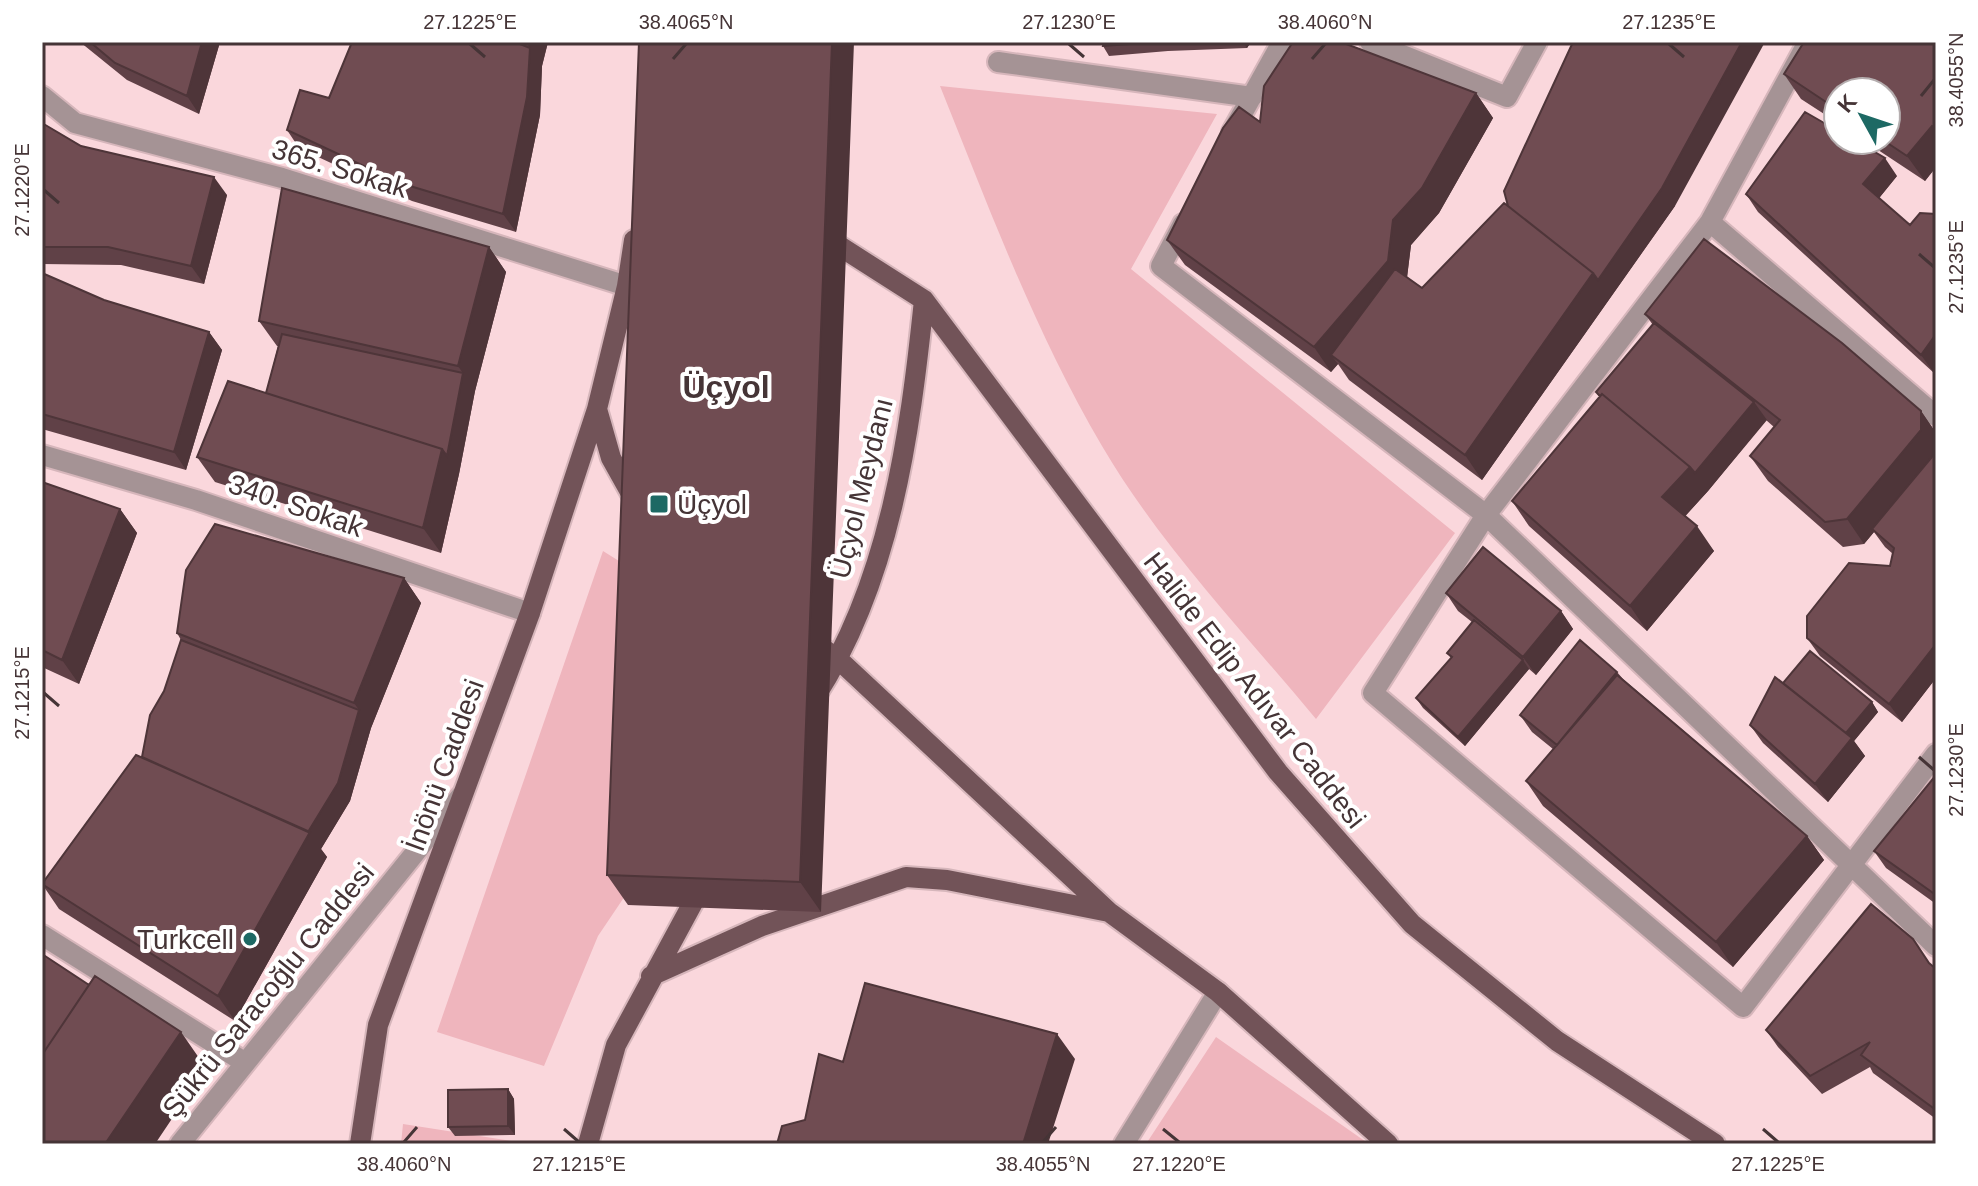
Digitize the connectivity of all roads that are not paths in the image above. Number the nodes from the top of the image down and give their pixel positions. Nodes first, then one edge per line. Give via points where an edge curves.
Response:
1 (1282, 42) edge
2 (1370, 42) edge
3 (1537, 42) edge
4 (1808, 42) edge
5 (998, 62) dead end
6 (42, 96) edge
7 (1252, 97) junction
8 (1224, 149) edge
9 (1196, 201) edge
10 (1710, 222) junction
11 (637, 225) edge
12 (805, 232) edge
13 (650, 268) edge
14 (627, 286) junction
15 (924, 300) junction
16 (597, 409) junction
17 (1936, 416) edge
18 (42, 455) edge
19 (1486, 515) junction
20 (650, 518) edge
21 (530, 613) junction
22 (793, 627) edge
23 (839, 660) junction
24 (807, 709) edge
25 (1936, 754) edge
26 (461, 796) junction
27 (713, 866) edge
28 (1853, 867) junction
29 (1109, 912) junction
30 (42, 935) edge
31 (1936, 946) edge
32 (651, 976) junction
33 (1218, 992) junction
34 (244, 1062) junction
35 (180, 1144) edge
36 (360, 1144) edge
37 (588, 1144) edge
38 (1124, 1144) edge
39 (1388, 1144) edge
40 (1715, 1144) edge

1 - 7 street
2 - 3 street via 1507,97
4 - 10 street
5 - 7 street
6 - 14 street, 365. Sokak via 75,123 282,178
7 - 8 street
9 - 19 street via 1161,266
10 - 17 street
10 - 19 street
11 - 14 main road, İnönü Caddesi
12 - 15 main road via 841,247
13 - 14 main road
14 - 16 main road, İnönü Caddesi
15 - 23 main road, Üçyol Meydanı via 914,397 895,491
15 - 40 main road, Halide Edip Adıvar Caddesi via 1278,772 1412,924 1557,1041
16 - 20 main road via 623,483
16 - 21 main road, İnönü Caddesi
18 - 21 street, 340. Sokak via 196,500
19 - 28 street
19 - 28 street via 1373,693 1743,1007
21 - 26 main road, İnönü Caddesi
22 - 23 main road
23 - 24 main road
23 - 29 main road
25 - 28 street
26 - 34 street, Şükrü Saracoğlu Caddesi
26 - 36 main road, İnönü Caddesi via 378,1025
27 - 32 main road
28 - 31 street
29 - 32 main road via 947,880 906,877 762,926
29 - 33 main road
30 - 34 street
32 - 37 main road via 616,1045
33 - 38 street
33 - 39 main road
34 - 35 street, Şükrü Saracoğlu Caddesi

